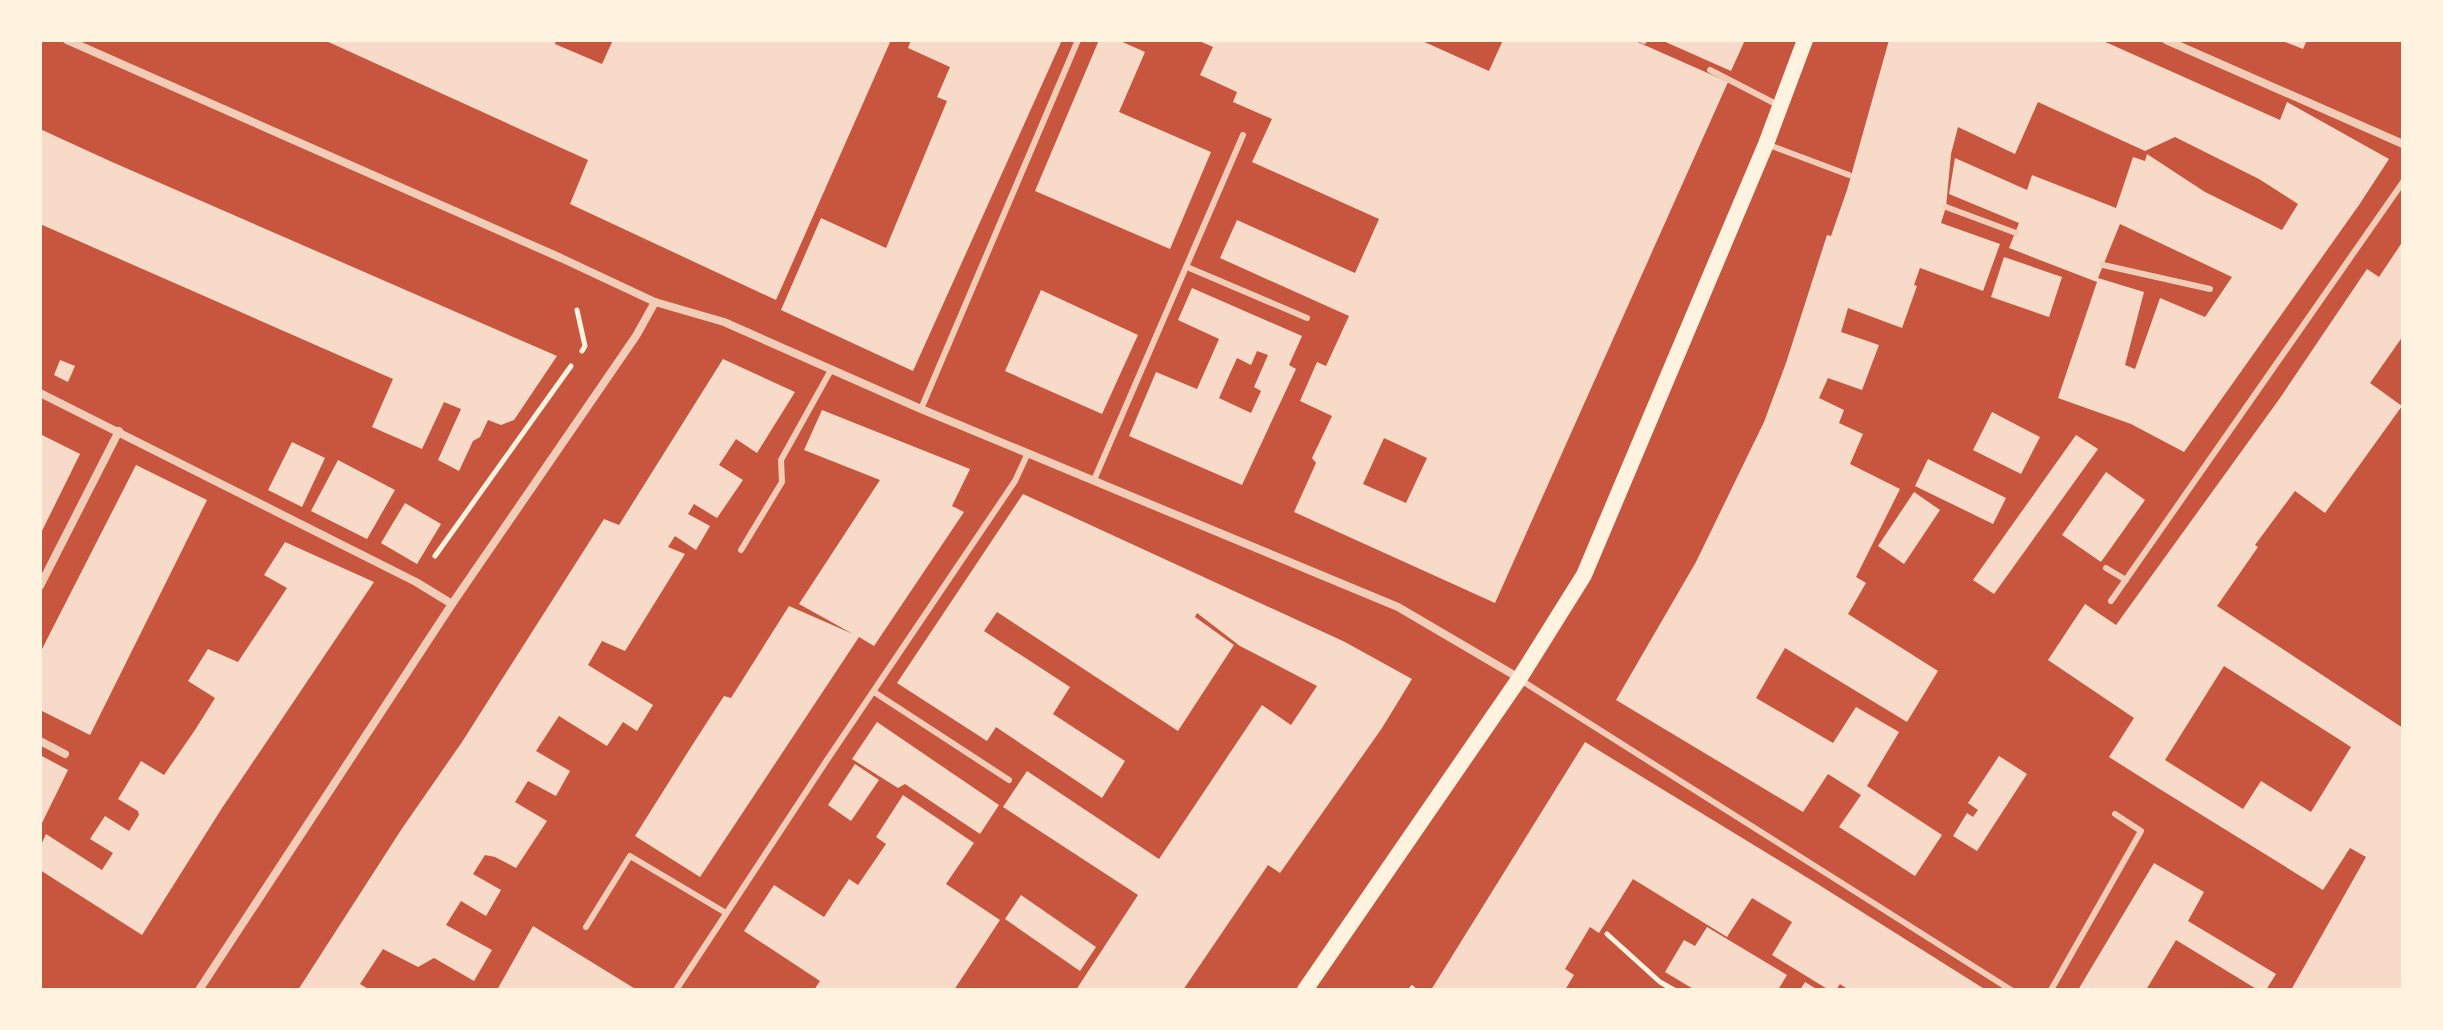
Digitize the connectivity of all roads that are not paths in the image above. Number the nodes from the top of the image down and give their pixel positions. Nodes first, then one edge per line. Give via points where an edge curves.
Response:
1 (67, 40) edge
2 (1078, 40) edge
3 (1805, 40) edge
4 (2166, 40) edge
5 (1710, 70) dead end
6 (1781, 106) junction
7 (1243, 135) dead end
8 (1766, 144) junction
9 (2403, 144) edge
10 (1849, 175) dead end
11 (2403, 182) edge
12 (1946, 207) dead end
13 (2016, 233) dead end
14 (2103, 265) dead end
15 (1187, 267) junction
16 (2210, 289) dead end
17 (655, 302) junction
18 (1307, 318) dead end
19 (831, 370) junction
20 (40, 393) edge
21 (921, 409) junction
22 (119, 431) junction
23 (1028, 453) junction
24 (1094, 480) junction
25 (741, 550) dead end
26 (2106, 568) dead end
27 (2126, 580) junction
28 (40, 586) edge
29 (2111, 601) dead end
30 (452, 604) junction
31 (1519, 679) junction
32 (874, 692) junction
33 (40, 741) edge
34 (65, 754) dead end
35 (1009, 780) dead end
36 (2115, 814) dead end
37 (726, 913) junction
38 (586, 927) dead end
39 (199, 990) edge
40 (676, 990) edge
41 (1305, 990) edge
42 (2011, 990) edge
43 (2051, 990) edge

1 - 17 street
2 - 21 lane
3 - 6 main road
4 - 9 street
5 - 6 lane
6 - 8 main road
7 - 15 lane
8 - 10 lane
8 - 31 main road via 1584,575
11 - 27 lane
12 - 13 lane
14 - 16 lane
15 - 18 lane
15 - 24 lane
17 - 19 street via 724,322
17 - 30 street
19 - 21 street
19 - 25 lane via 781,460 782,482
20 - 22 street
21 - 23 street
22 - 28 street
22 - 30 street
23 - 24 street
23 - 32 lane via 1015,481
24 - 31 street via 1398,607
26 - 27 lane
27 - 29 lane
30 - 39 street
31 - 41 main road
31 - 42 lane
32 - 35 lane
32 - 37 lane
33 - 34 street
36 - 43 lane via 2141,831
37 - 38 lane via 630,856
37 - 40 lane

